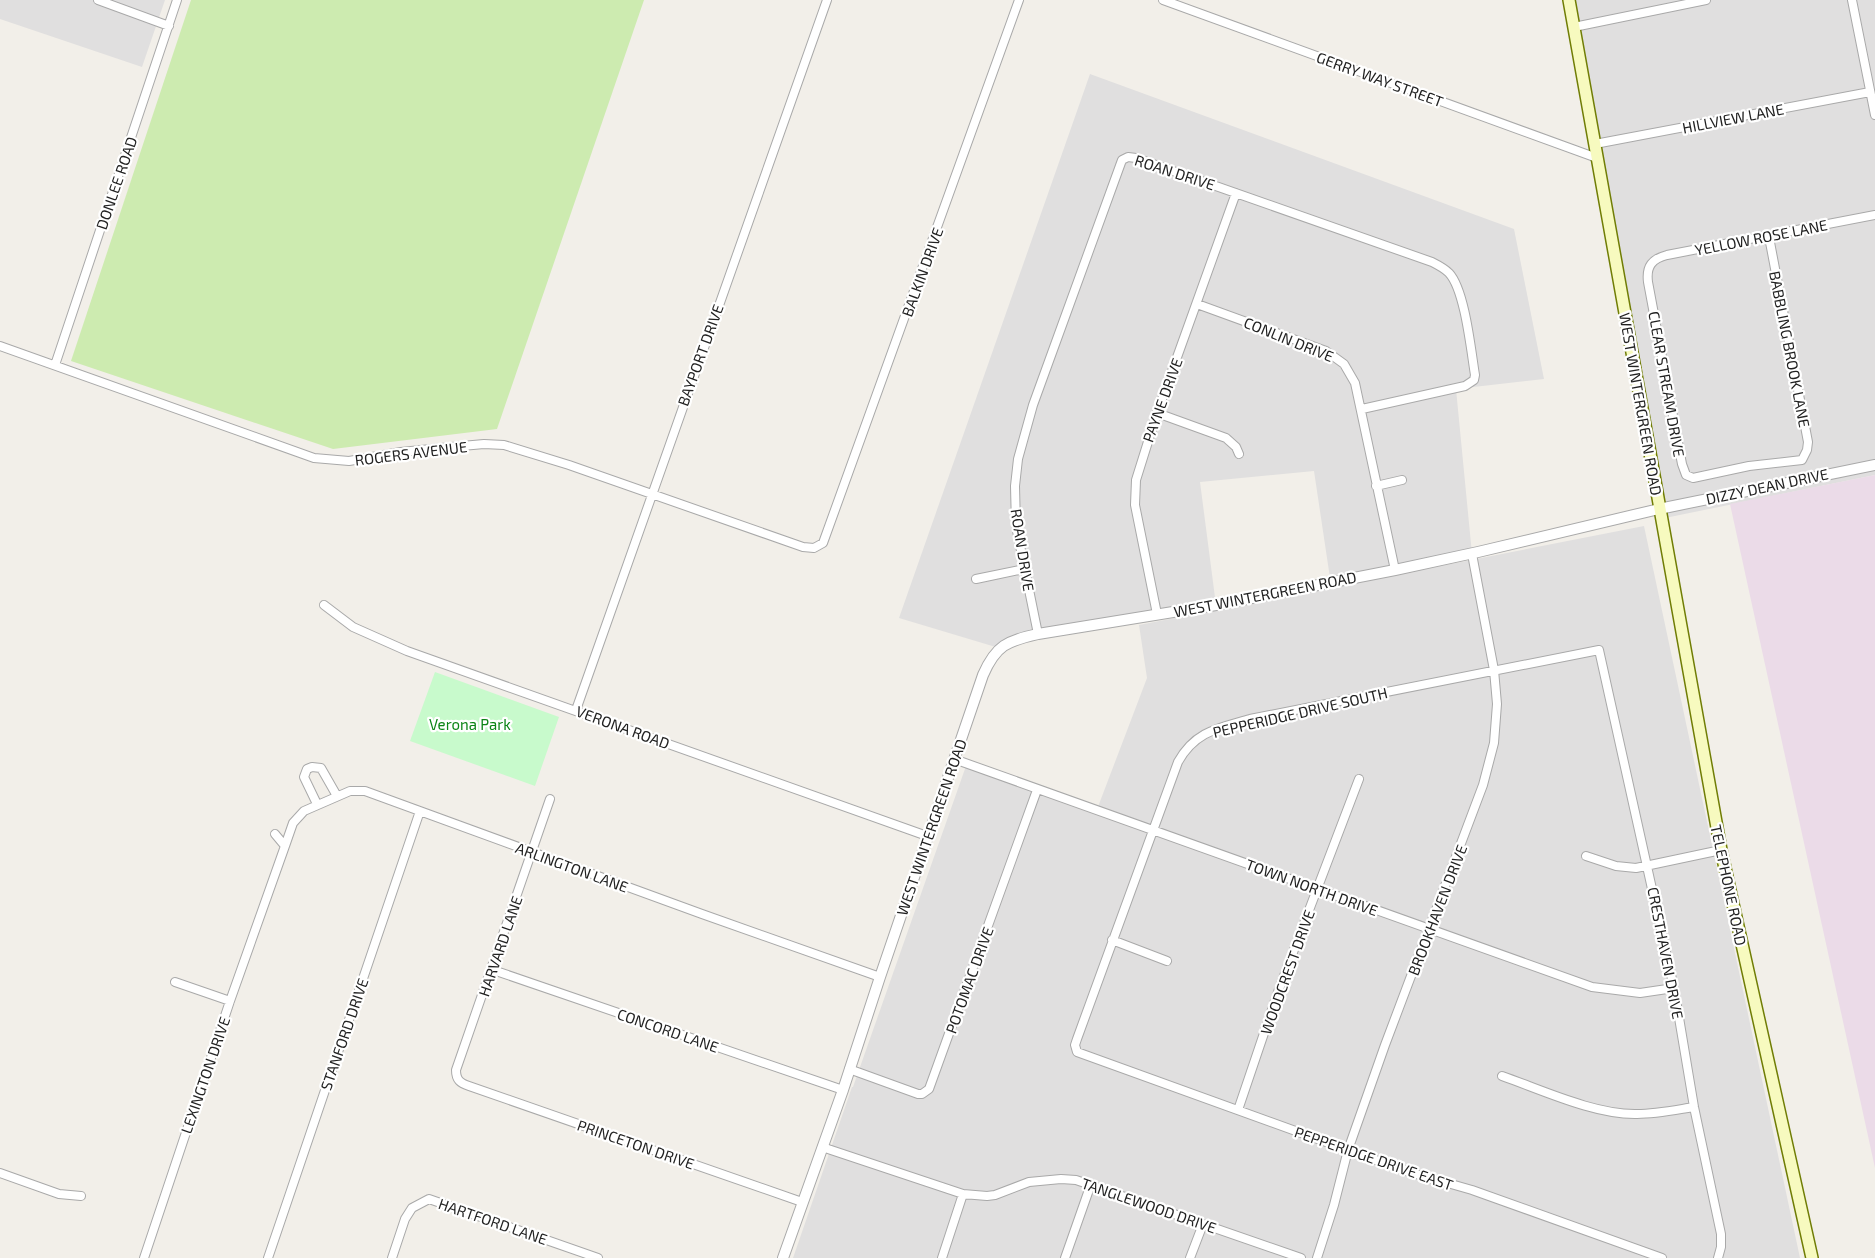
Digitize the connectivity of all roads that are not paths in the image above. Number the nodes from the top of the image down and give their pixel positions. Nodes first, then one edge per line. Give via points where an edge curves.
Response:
1 (98, 0) edge
2 (177, 0) edge
3 (827, 0) edge
4 (1019, 0) edge
5 (1163, 0) edge
6 (1569, 0) edge
7 (1706, 0) edge
8 (1852, 0) edge
9 (169, 26) junction
10 (1574, 27) junction
11 (1870, 92) junction
12 (1875, 115) edge
13 (1595, 144) junction
14 (1597, 158) junction
15 (1236, 193) junction
16 (1875, 215) edge
17 (1769, 237) junction
18 (1650, 265) joint
19 (1197, 304) junction
20 (0, 346) edge
21 (55, 365) junction
22 (1362, 409) junction
23 (1157, 413) junction
24 (1239, 454) dead end
25 (1802, 460) joint
26 (1875, 464) edge
27 (1402, 480) dead end
28 (1376, 486) junction
29 (651, 495) junction
30 (1660, 509) junction
31 (823, 544) joint
32 (1472, 554) junction
33 (1024, 569) junction
34 (1395, 570) junction
35 (976, 579) dead end
36 (324, 605) dead end
37 (1157, 614) junction
38 (1038, 634) junction
39 (1599, 650) joint
40 (1494, 670) junction
41 (576, 710) junction
42 (954, 759) junction
43 (1359, 779) dead end
44 (1037, 790) junction
45 (337, 796) junction
46 (550, 799) dead end
47 (317, 804) junction
48 (420, 811) junction
49 (1153, 830) junction
50 (275, 834) dead end
51 (927, 836) junction
52 (285, 846) junction
53 (1721, 850) junction
54 (533, 852) junction
55 (1586, 856) dead end
56 (1648, 866) junction
57 (1318, 889) junction
58 (269, 892) joint
59 (1430, 930) junction
60 (1112, 940) junction
61 (1167, 961) dead end
62 (492, 970) junction
63 (880, 977) junction
64 (175, 982) dead end
65 (1674, 988) junction
66 (230, 1001) junction
67 (1085, 1056) joint
68 (850, 1069) junction
69 (1502, 1076) dead end
70 (469, 1086) joint
71 (843, 1090) junction
72 (1694, 1107) junction
73 (1238, 1110) junction
74 (822, 1147) junction
75 (1348, 1150) junction
76 (0, 1173) edge
77 (1091, 1184) junction
78 (964, 1194) junction
79 (81, 1196) dead end
80 (802, 1202) junction
81 (1203, 1224) junction
82 (144, 1258) edge
83 (268, 1258) edge
84 (392, 1258) edge
85 (598, 1258) edge
86 (783, 1258) edge
87 (942, 1258) edge
88 (1065, 1258) edge
89 (1190, 1258) edge
90 (1301, 1258) edge
91 (1317, 1258) edge
92 (1662, 1258) edge
93 (1718, 1258) edge
94 (1812, 1258) edge

1 - 9 street
2 - 9 street, DONLEE ROAD
3 - 29 street, BAYPORT DRIVE
4 - 31 street, BALKIN DRIVE
5 - 14 street, GERRY WAY STREET
6 - 10 main road, WEST WINTERGREEN ROAD
7 - 10 street
8 - 11 street
9 - 21 street, DONLEE ROAD
10 - 13 main road, WEST WINTERGREEN ROAD
11 - 12 street
11 - 13 street, HILLVIEW LANE
13 - 14 main road, WEST WINTERGREEN ROAD
14 - 30 main road, WEST WINTERGREEN ROAD
15 - 19 street, PAYNE DRIVE
15 - 22 street, ROAN DRIVE via 1432,262 1452,278 1466,322 1474,380 1465,386
15 - 33 street, ROAN DRIVE via 1136,158 1122,160 1034,405 1018,459 1016,526
16 - 17 street, YELLOW ROSE LANE
17 - 18 street, YELLOW ROSE LANE via 1666,255
17 - 25 street, BABBLING BROOK LANE via 1808,442
18 - 25 street, CLEAR STREAM DRIVE via 1648,282 1686,474 1693,478 1749,466
19 - 22 street, CONLIN DRIVE via 1336,357 1355,383
19 - 23 street, PAYNE DRIVE
20 - 21 street, ROGERS AVENUE
21 - 29 street, ROGERS AVENUE via 314,458 348,461 401,452 504,445
22 - 28 street, CONLIN DRIVE
23 - 24 street via 1226,438
23 - 37 street, PAYNE DRIVE via 1138,471 1135,499
26 - 30 street, DIZZY DEAN DRIVE
27 - 28 street
28 - 34 street, CONLIN DRIVE
29 - 31 street, ROGERS AVENUE via 803,547 814,548
29 - 41 street, BAYPORT DRIVE
30 - 32 street, WEST WINTERGREEN ROAD
30 - 53 main road, TELEPHONE ROAD
32 - 34 street, WEST WINTERGREEN ROAD
32 - 40 street, BROOKHAVEN DRIVE
33 - 35 street
33 - 38 street, ROAN DRIVE
34 - 37 street, WEST WINTERGREEN ROAD
36 - 41 street, VERONA ROAD via 353,627 407,650
37 - 38 street, WEST WINTERGREEN ROAD
38 - 42 street, WEST WINTERGREEN ROAD via 999,648 991,658
39 - 40 street, PEPPERIDGE DRIVE SOUTH
39 - 56 street, CRESTHAVEN DRIVE
40 - 49 street, PEPPERIDGE DRIVE SOUTH via 1211,730 1182,754
40 - 59 street, BROOKHAVEN DRIVE via 1498,704 1492,754
41 - 51 street, VERONA ROAD
42 - 44 street, TOWN NORTH DRIVE
42 - 51 street, WEST WINTERGREEN ROAD
43 - 57 street, WOODCREST DRIVE
44 - 49 street, TOWN NORTH DRIVE
44 - 68 street, POTOMAC DRIVE via 929,1089 918,1094
45 - 47 street, ARLINGTON LANE
45 - 47 street via 321,768 312,766 304,777
45 - 48 street, ARLINGTON LANE via 350,791 365,791
46 - 54 street, HARVARD LANE
47 - 52 street, ARLINGTON LANE via 298,816
48 - 54 street, ARLINGTON LANE
48 - 83 street, STANFORD DRIVE
49 - 57 street, TOWN NORTH DRIVE
49 - 60 street, PEPPERIDGE DRIVE SOUTH
50 - 52 street
51 - 63 street, WEST WINTERGREEN ROAD
52 - 58 street, ARLINGTON LANE
53 - 56 street
53 - 94 main road, TELEPHONE ROAD
54 - 62 street, HARVARD LANE
54 - 63 street, ARLINGTON LANE
55 - 56 street via 1616,866
56 - 65 street, CRESTHAVEN DRIVE
57 - 59 street, TOWN NORTH DRIVE
57 - 73 street, WOODCREST DRIVE via 1279,989
58 - 66 street, LEXINGTON DRIVE
59 - 65 street, TOWN NORTH DRIVE via 1592,988 1640,993
59 - 75 street, BROOKHAVEN DRIVE
60 - 61 street
60 - 67 street, PEPPERIDGE DRIVE SOUTH via 1075,1045 1077,1052
62 - 70 street, HARVARD LANE via 456,1070 460,1083
62 - 71 street, CONCORD LANE
63 - 68 street, WEST WINTERGREEN ROAD
64 - 66 street
65 - 72 street, CRESTHAVEN DRIVE
66 - 82 street, LEXINGTON DRIVE
67 - 73 street, PEPPERIDGE DRIVE EAST
68 - 71 street, WEST WINTERGREEN ROAD
69 - 72 street via 1614,1113 1637,1114
70 - 80 street, PRINCETON DRIVE
71 - 74 street, WEST WINTERGREEN ROAD
72 - 93 street, CRESTHAVEN DRIVE via 1721,1234
73 - 75 street, PEPPERIDGE DRIVE EAST
74 - 78 street, TANGLEWOOD DRIVE
74 - 80 street, WEST WINTERGREEN ROAD
75 - 91 street, BROOKHAVEN DRIVE
75 - 92 street, PEPPERIDGE DRIVE EAST via 1414,1174 1472,1190
76 - 79 street via 59,1194
77 - 78 street, TANGLEWOOD DRIVE via 1048,1179 1029,1182 995,1195
77 - 81 street, TANGLEWOOD DRIVE
77 - 88 street
78 - 87 street
80 - 86 street, WEST WINTERGREEN ROAD
81 - 89 street
81 - 90 street, TANGLEWOOD DRIVE
84 - 85 street, HARTFORD LANE via 405,1219 412,1208 429,1199

